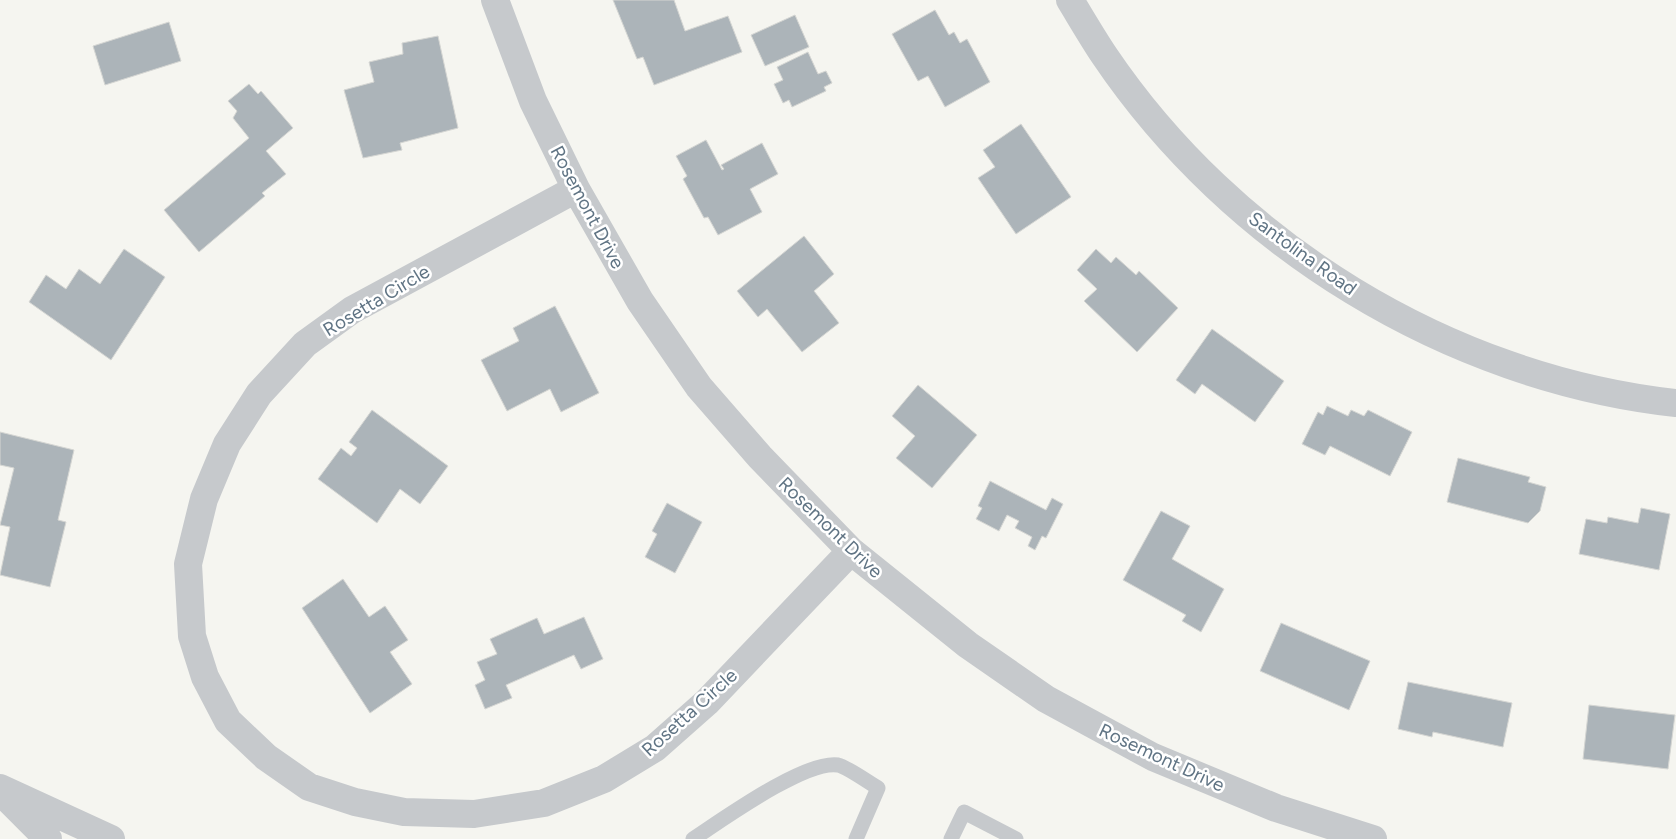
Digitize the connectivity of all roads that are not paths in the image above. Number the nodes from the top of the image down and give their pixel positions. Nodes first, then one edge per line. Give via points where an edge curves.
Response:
1 (495, 0) edge
2 (1070, 0) edge
3 (576, 189) junction
4 (1676, 404) edge
5 (851, 551) junction
6 (0, 789) edge
7 (48, 839) edge
8 (111, 839) edge
9 (693, 839) edge
10 (856, 839) edge
11 (951, 839) edge
12 (1016, 839) edge
13 (1373, 839) edge

1 - 3 street, Rosemont Drive via 533,101
2 - 4 street, Santolina Road via 1104,56 1191,161 1238,206 1331,278 1455,345 1521,371 1580,388
3 - 5 street, Rosemont Drive via 640,301 699,387
3 - 5 street, Rosetta Circle via 352,310 305,344 259,394 227,444 208,490 188,564 192,636 206,677 228,721 266,758 309,786 355,802 404,812 474,814 544,803 604,779 655,748 707,702
5 - 13 street, Rosemont Drive via 968,645 1046,699 1153,757 1276,808
6 - 7 street
6 - 8 street
9 - 10 lane via 797,776 811,769 838,765 878,788
11 - 12 lane via 964,812

